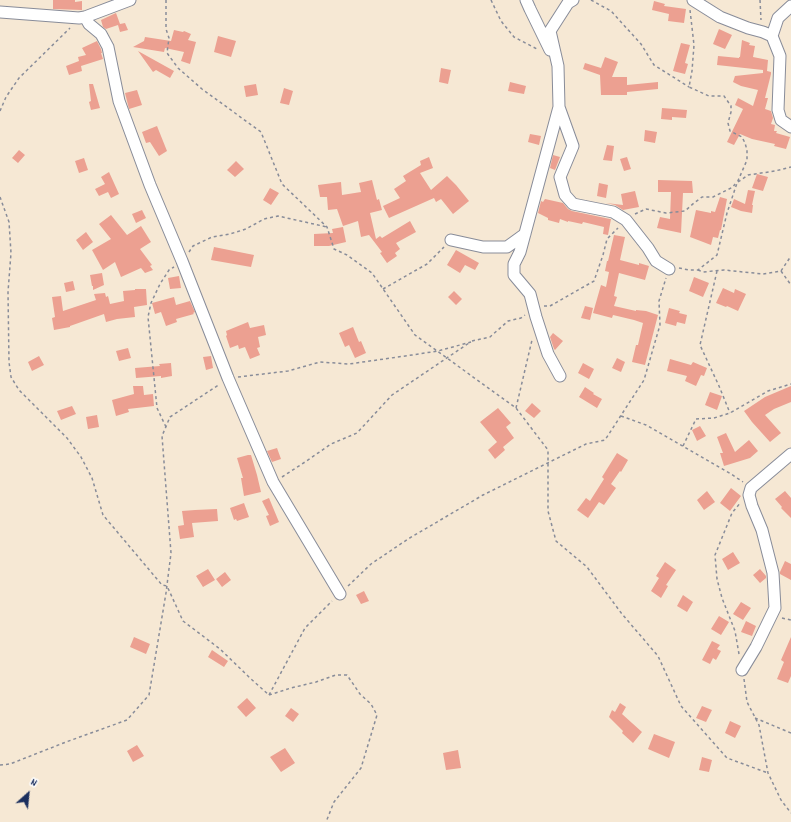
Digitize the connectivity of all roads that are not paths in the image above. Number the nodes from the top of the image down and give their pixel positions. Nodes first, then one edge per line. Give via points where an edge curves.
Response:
1 (130, 0) edge
2 (526, 0) edge
3 (573, 0) edge
4 (692, 3) edge
5 (791, 6) edge
6 (0, 12) edge
7 (82, 18) junction
8 (768, 34) junction
9 (558, 66) junction
10 (559, 107) junction
11 (791, 127) edge
12 (525, 234) junction
13 (451, 240) road end
14 (669, 269) road end
15 (560, 376) dead end
16 (791, 454) edge
17 (340, 594) road end
18 (742, 670) road end

1 - 7 street
2 - 9 street
3 - 9 street via 568,3 550,31
4 - 8 street via 720,17
5 - 8 street via 778,18
6 - 7 street
7 - 17 street via 101,34 108,48 119,101 150,185 273,482
8 - 11 street via 780,56 778,110 781,120
9 - 10 street
10 - 12 street
10 - 14 street via 573,146 560,177 565,195 573,204 613,212 626,220 656,261
12 - 13 street via 507,247 484,247
12 - 15 street via 514,264 514,275 530,294 548,354
16 - 18 street via 752,488 749,495 773,572 775,608

